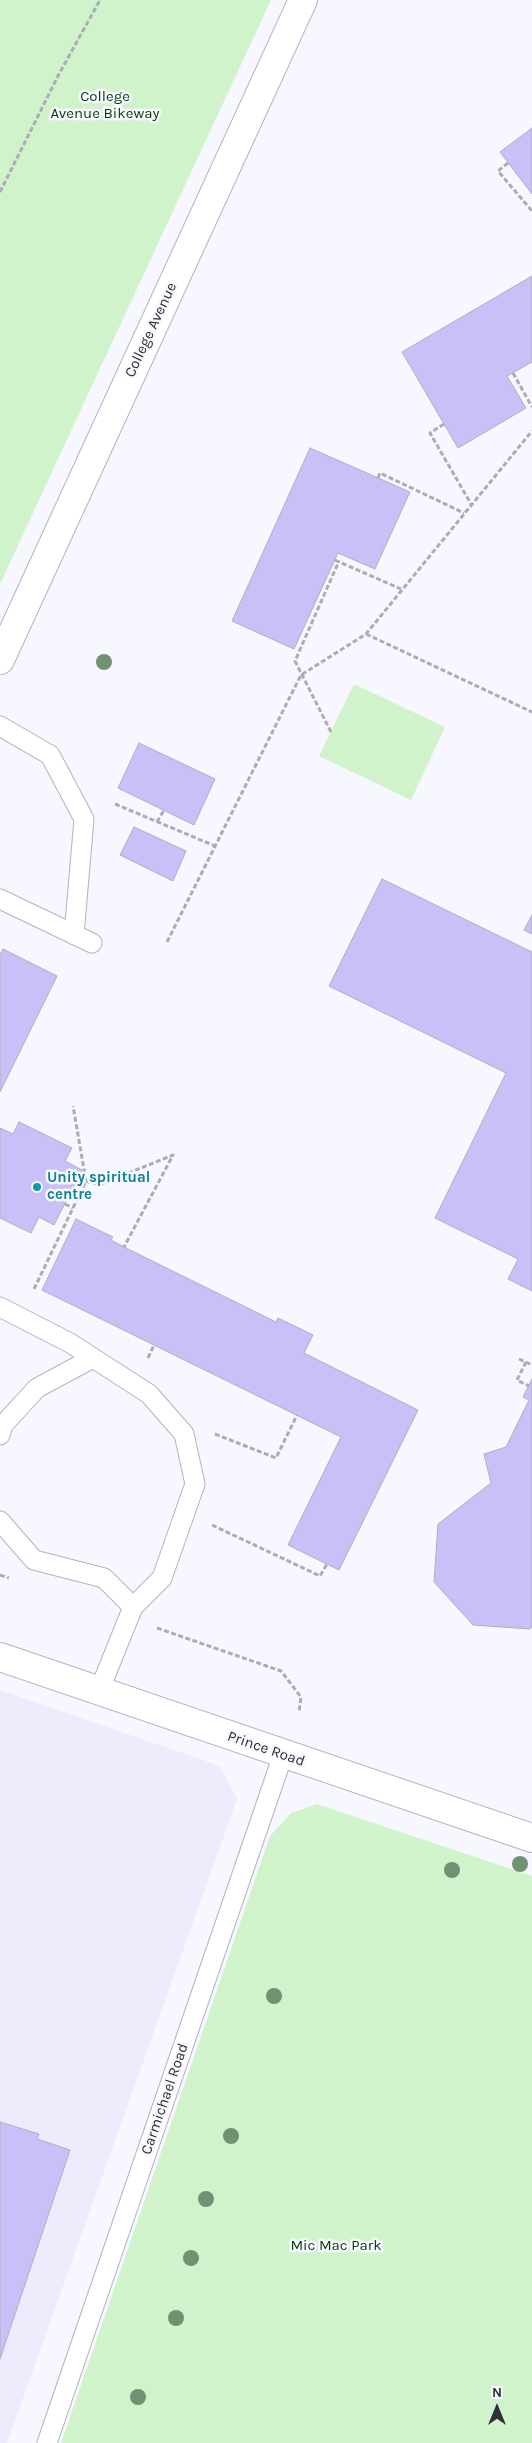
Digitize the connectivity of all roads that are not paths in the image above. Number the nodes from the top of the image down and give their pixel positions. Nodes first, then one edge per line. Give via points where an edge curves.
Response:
1 (302, 0) edge
2 (0, 660) edge
3 (0, 726) edge
4 (0, 899) edge
5 (74, 935) junction
6 (92, 943) dead end
7 (0, 1307) edge
8 (93, 1358) junction
9 (0, 1435) edge
10 (0, 1521) edge
11 (130, 1612) junction
12 (0, 1657) edge
13 (99, 1691) junction
14 (283, 1755) junction
15 (532, 1838) edge
16 (47, 2443) edge

1 - 2 street, College Avenue
3 - 5 lane via 50,755 84,819
4 - 5 lane
5 - 6 lane
7 - 8 lane
8 - 9 lane via 37,1388 3,1425
8 - 11 lane via 149,1394 184,1434 195,1484 162,1578
10 - 11 lane via 34,1560 104,1578
11 - 13 lane
12 - 13 street, Prince Road
13 - 14 street, Prince Road
14 - 15 street, Prince Road
14 - 16 lane, Carmichael Road

